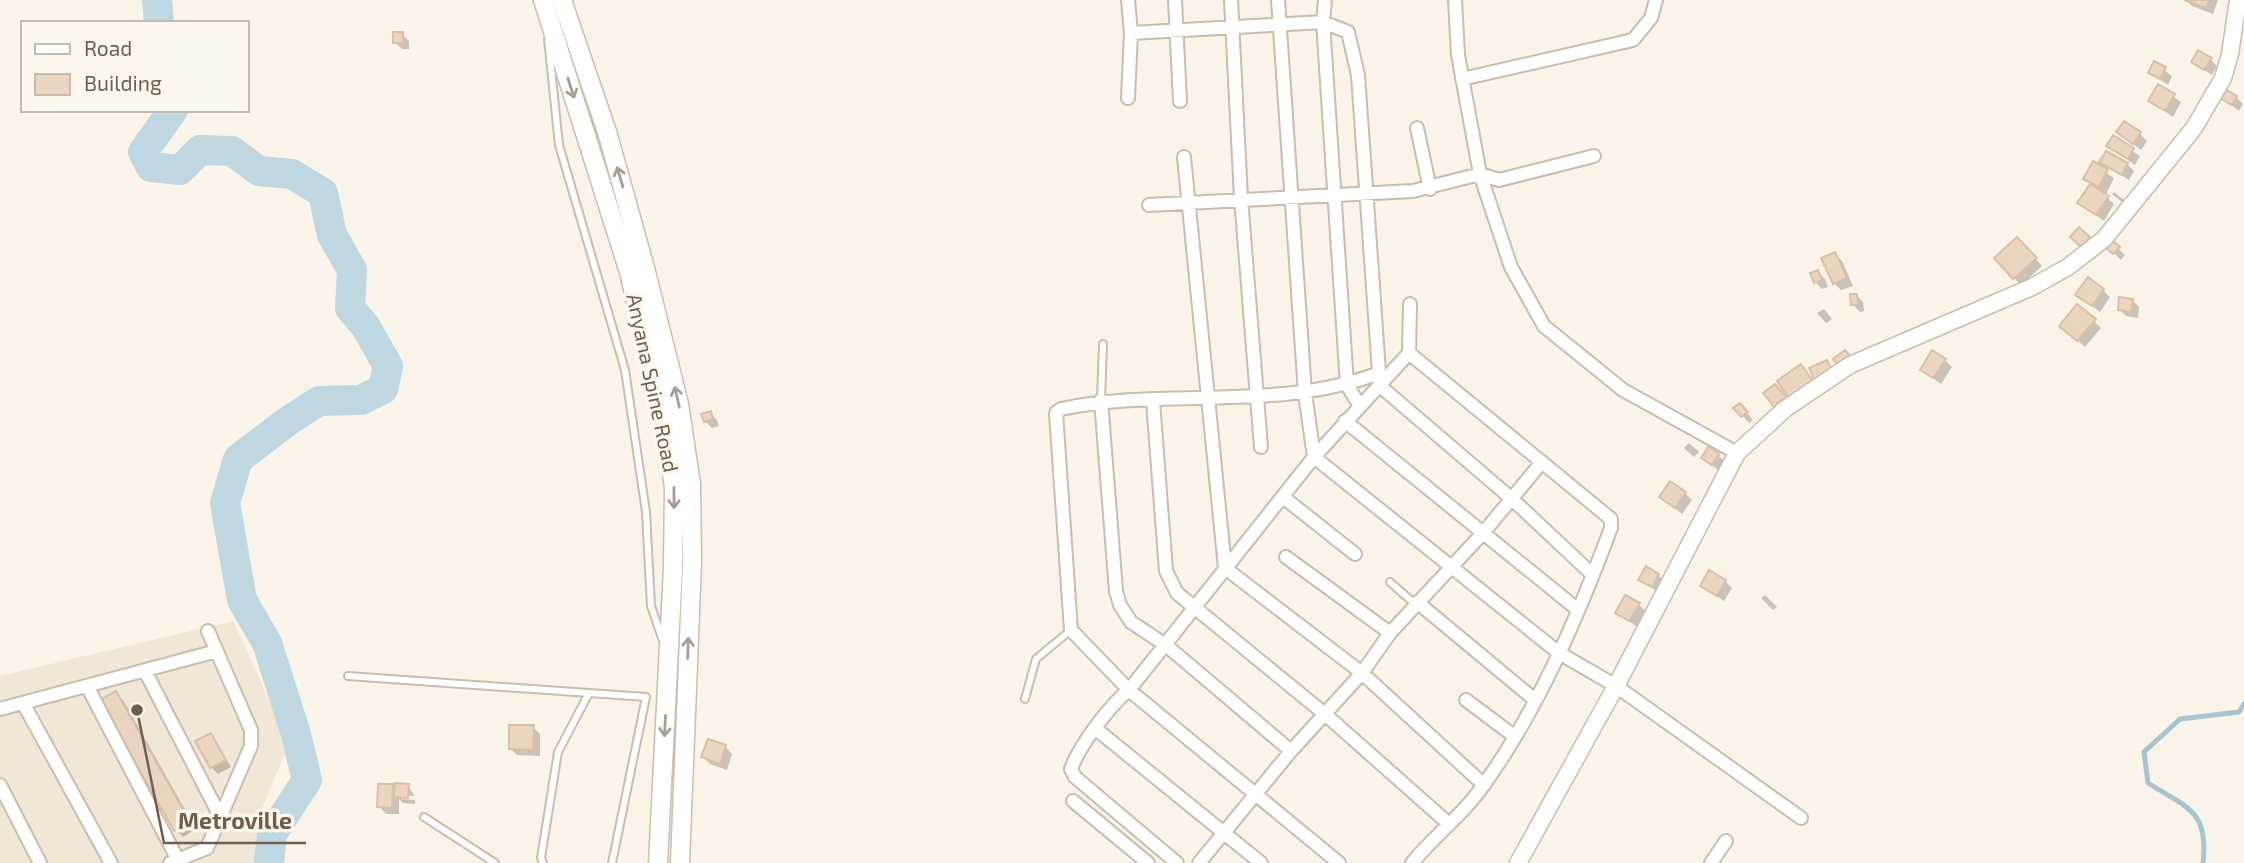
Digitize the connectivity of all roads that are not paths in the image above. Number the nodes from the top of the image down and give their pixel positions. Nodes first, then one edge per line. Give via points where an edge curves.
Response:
1 (562, 0) edge
2 (1128, 0) edge
3 (1175, 0) edge
4 (1231, 0) edge
5 (1278, 0) edge
6 (1325, 0) edge
7 (1455, 0) edge
8 (1656, 0) edge
9 (2238, 0) edge
10 (544, 3) edge
11 (1323, 22) junction
12 (1279, 23) junction
13 (1233, 26) junction
14 (1176, 32) junction
15 (1131, 33) junction
16 (1462, 79) junction
17 (1128, 98) dead end
18 (1180, 101) dead end
19 (1417, 128) dead end
20 (1594, 156) dead end
21 (1184, 157) dead end
22 (1480, 174) junction
23 (1430, 189) junction
24 (1366, 191) junction
25 (1334, 195) junction
26 (1241, 198) junction
27 (1293, 198) junction
28 (1191, 204) junction
29 (1149, 205) dead end
30 (1410, 304) dead end
31 (1103, 344) dead end
32 (1409, 353) junction
33 (1379, 380) junction
34 (1347, 386) junction
35 (1305, 393) junction
36 (1259, 394) junction
37 (1208, 397) junction
38 (1101, 400) junction
39 (1153, 401) junction
40 (1360, 406) junction
41 (1345, 421) junction
42 (1261, 447) dead end
43 (1737, 453) junction
44 (1314, 457) junction
45 (1542, 462) junction
46 (1283, 497) junction
47 (1512, 499) junction
48 (1483, 533) junction
49 (1355, 554) dead end
50 (1286, 557) dead end
51 (1451, 564) junction
52 (1225, 569) junction
53 (1593, 575) junction
54 (1390, 582) dead end
55 (1416, 603) junction
56 (1577, 609) junction
57 (1193, 610) junction
58 (1071, 630) junction
59 (208, 631) dead end
60 (1390, 633) junction
61 (1167, 646) junction
62 (217, 651) junction
63 (1559, 653) junction
64 (669, 655) junction
65 (145, 671) junction
66 (1362, 673) junction
67 (348, 676) dead end
68 (87, 686) junction
69 (1616, 686) junction
70 (1129, 690) junction
71 (589, 693) junction
72 (1025, 699) dead end
73 (1535, 700) junction
74 (1466, 701) dead end
75 (23, 703) junction
76 (0, 709) edge
77 (1326, 715) junction
78 (1096, 729) junction
79 (1514, 736) junction
80 (1291, 751) junction
81 (0, 785) edge
82 (1484, 785) junction
83 (1255, 793) junction
84 (1073, 802) dead end
85 (220, 816) junction
86 (424, 817) dead end
87 (1801, 818) dead end
88 (1449, 824) junction
89 (1225, 835) junction
90 (1726, 841) dead end
91 (174, 862) edge
92 (40, 863) edge
93 (111, 863) edge
94 (495, 863) edge
95 (543, 863) edge
96 (612, 863) edge
97 (658, 863) edge
98 (680, 863) edge
99 (1148, 863) edge
100 (1177, 863) edge
101 (1199, 863) edge
102 (1261, 863) edge
103 (1339, 863) edge
104 (1412, 863) edge
105 (1518, 863) edge
106 (1711, 863) edge

98 -> 1 main road, Anyana Spine Road via 691,484 678,404 645,268 608,135
2 - 15 street
3 - 14 street
4 - 13 street
5 - 12 street
6 - 11 street
7 - 16 street
8 - 16 street via 1651,18 1633,40
9 - 43 street via 2223,78 2200,118 2104,239 2032,287 1850,365 1785,410
10 - 64 lane via 559,145 625,370 646,512 651,606
10 -> 64 main road, Anyana Spine Road via 629,272 662,411 674,487
11 - 12 street
11 - 24 street via 1348,32 1358,75
11 - 25 street
12 - 13 street
12 - 27 street
13 - 14 street
13 - 26 street
14 - 15 street
14 - 18 street
15 - 17 street
16 - 22 street
19 - 23 street
20 - 22 street via 1499,180
21 - 28 street
22 - 23 street
22 - 43 street via 1511,267 1544,326 1623,390
23 - 24 street
24 - 25 street
24 - 33 street
25 - 27 street
25 - 34 street
26 - 27 street
26 - 28 street
26 - 36 street
27 - 35 street
28 - 29 street
28 - 37 street
30 - 32 street
31 - 38 lane
32 - 33 street
32 - 45 street
33 - 34 street
33 - 40 street
33 - 47 street
34 - 35 street
34 - 40 street
35 - 36 street
35 - 44 street
36 - 37 street
36 - 42 street
37 - 39 street
37 - 52 street
38 - 39 street
38 - 58 street via 1056,413
38 - 61 street via 1116,592 1131,622
39 - 57 street via 1166,571
40 - 41 street
41 - 44 street
41 - 48 street
43 - 69 street
44 - 46 street
44 - 51 street
45 - 47 street
45 - 53 street via 1611,519
46 - 49 street
46 - 52 street
47 - 48 street
47 - 53 street
48 - 51 street
48 - 56 street
50 - 60 street
51 - 55 street
51 - 63 street
52 - 57 street
52 - 66 street
53 - 56 street
54 - 55 lane
55 - 60 street
55 - 73 street
56 - 63 street
57 - 61 street
57 - 77 street
58 - 70 street
58 - 72 lane via 1036,659
59 - 62 street
60 - 66 street
61 - 70 street
61 - 80 street
62 - 65 street
62 - 85 street via 252,737
63 - 69 street
63 - 73 street
64 -> 97 main road, Anyana Spine Road
65 - 68 street
65 - 85 street
66 - 77 street
66 - 82 street
67 - 71 lane
68 - 75 street
68 - 91 street
69 - 87 street
69 - 105 street
70 - 78 street
70 - 83 street
71 - 95 lane via 558,752
71 - 96 lane via 646,697
73 - 79 street
74 - 79 street
75 - 76 street
75 - 93 street
77 - 80 street
77 - 88 street
78 - 89 street
78 - 100 street via 1071,766 1075,777
79 - 82 street
80 - 83 street
81 - 92 street
82 - 88 street
83 - 89 street
83 - 103 street
84 - 99 street
85 - 91 street via 207,848
86 - 94 lane
88 - 104 street
89 - 101 street
89 - 102 street
90 - 106 street

